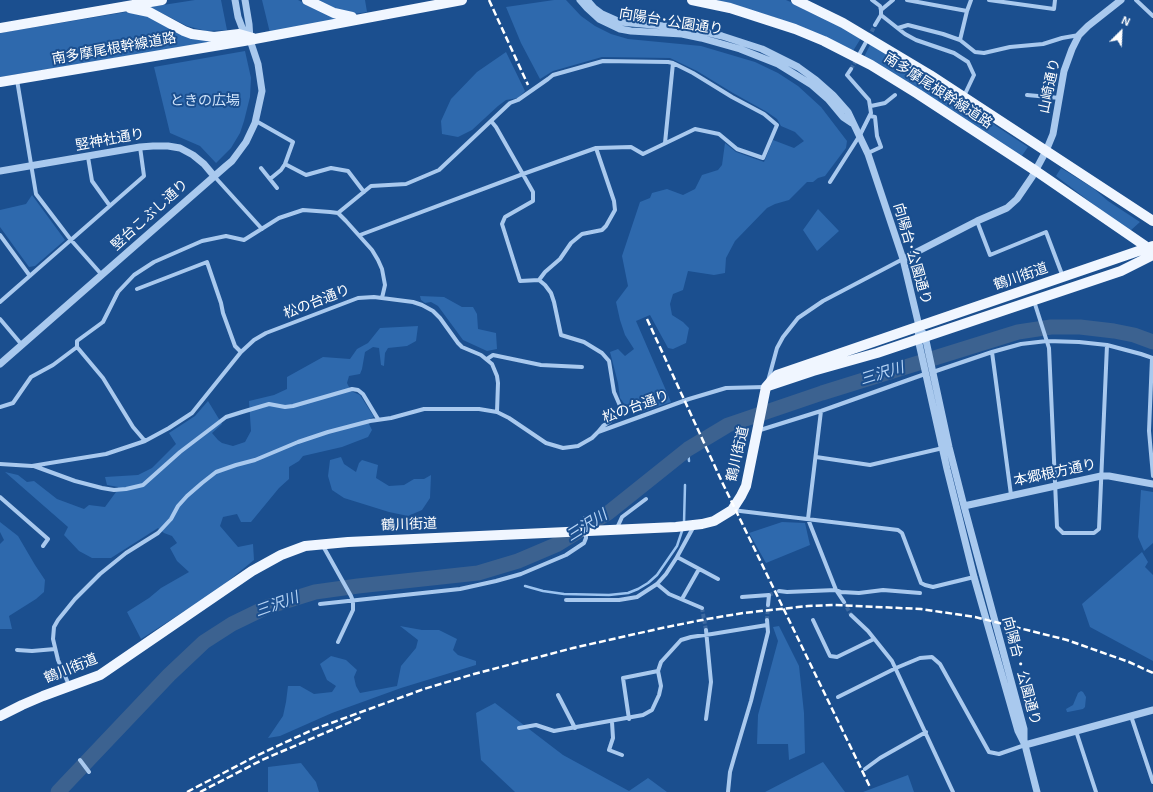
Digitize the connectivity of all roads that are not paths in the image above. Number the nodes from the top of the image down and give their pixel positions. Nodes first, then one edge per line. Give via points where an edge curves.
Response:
1 (162, 0) edge
2 (235, 0) edge
3 (307, 0) edge
4 (462, 0) edge
5 (580, 0) edge
6 (692, 0) edge
7 (796, 0) edge
8 (872, 0) edge
9 (892, 0) edge
10 (907, 0) edge
11 (971, 0) edge
12 (989, 0) edge
13 (1055, 0) edge
14 (1121, 0) edge
15 (1136, 0) edge
16 (245, 1) edge
17 (588, 4) edge
18 (118, 8) junction
19 (967, 10) junction
20 (881, 12) junction
21 (1153, 16) edge
22 (364, 18) junction
23 (875, 25) tunnel mouth
24 (0, 28) edge
25 (898, 28) junction
26 (248, 34) junction
27 (1079, 35) junction
28 (960, 40) junction
29 (866, 42) tunnel mouth
30 (860, 53) tunnel mouth
31 (673, 63) junction
32 (851, 69) dead end
33 (17, 80) junction
34 (0, 82) edge
35 (262, 90) junction
36 (895, 95) dead end
37 (1027, 95) dead end
38 (963, 96) junction
39 (1060, 98) junction
40 (871, 106) junction
41 (870, 116) junction
42 (256, 120) junction
43 (491, 121) junction
44 (860, 135) junction
45 (665, 143) junction
46 (140, 147) junction
47 (596, 148) junction
48 (1046, 151) junction
49 (868, 152) junction
50 (88, 157) junction
51 (285, 164) junction
52 (31, 166) junction
53 (261, 168) dead end
54 (0, 171) edge
55 (1036, 171) junction
56 (523, 174) junction
57 (214, 176) junction
58 (270, 180) junction
59 (830, 182) dead end
60 (277, 188) dead end
61 (364, 192) junction
62 (110, 206) junction
63 (338, 213) junction
64 (977, 221) junction
65 (1153, 222) edge
66 (262, 228) junction
67 (0, 235) edge
68 (360, 235) junction
69 (71, 240) junction
70 (1152, 250) edge
71 (903, 259) junction
72 (102, 275) junction
73 (30, 276) junction
74 (1063, 278) junction
75 (539, 280) junction
76 (137, 289) dead end
77 (382, 298) junction
78 (1034, 300) junction
79 (0, 302) edge
80 (0, 319) edge
81 (919, 326) junction
82 (922, 338) junction
83 (1046, 341) junction
84 (22, 345) junction
85 (1108, 345) junction
86 (77, 347) junction
87 (241, 352) junction
88 (992, 352) junction
89 (1152, 358) edge
90 (487, 359) junction
91 (0, 364) edge
92 (582, 367) dead end
93 (928, 370) junction
94 (766, 387) junction
95 (1152, 399) edge
96 (0, 406) edge
97 (821, 411) junction
98 (497, 412) junction
99 (378, 419) junction
100 (758, 429) junction
101 (598, 432) junction
102 (145, 441) junction
103 (945, 448) junction
104 (816, 457) junction
105 (0, 464) edge
106 (32, 466) junction
107 (1101, 476) junction
108 (1153, 476) edge
109 (1153, 483) edge
110 (1055, 485) junction
111 (1011, 495) junction
112 (0, 497) edge
113 (646, 499) dead end
114 (964, 506) junction
115 (732, 510) junction
116 (585, 519) dead end
117 (808, 519) junction
118 (692, 526) junction
119 (616, 530) junction
120 (586, 535) junction
121 (322, 544) junction
122 (43, 546) dead end
123 (677, 557) junction
124 (699, 569) junction
125 (974, 577) junction
126 (718, 579) dead end
127 (657, 584) junction
128 (836, 590) junction
129 (779, 591) tunnel mouth
130 (920, 593) dead end
131 (984, 596) junction
132 (742, 597) dead end
133 (352, 599) junction
134 (682, 599) junction
135 (566, 600) dead end
136 (844, 602) tunnel mouth
137 (320, 604) dead end
138 (768, 605) dead end
139 (702, 608) dead end
140 (851, 615) tunnel mouth
141 (767, 620) tunnel mouth
142 (813, 620) dead end
143 (767, 625) junction
144 (706, 632) junction
145 (874, 639) junction
146 (338, 642) dead end
147 (55, 649) junction
148 (17, 650) dead end
149 (896, 668) junction
150 (658, 671) junction
151 (69, 686) junction
152 (558, 695) dead end
153 (838, 697) dead end
154 (1151, 711) edge
155 (0, 716) edge
156 (1131, 716) junction
157 (628, 719) junction
158 (706, 719) dead end
159 (612, 722) junction
160 (519, 728) dead end
161 (575, 728) junction
162 (1076, 731) junction
163 (926, 732) junction
164 (1024, 745) junction
165 (622, 755) dead end
166 (80, 760) dead end
167 (865, 769) dead end
168 (89, 772) dead end
169 (1153, 781) edge
170 (728, 792) edge
171 (953, 792) edge
172 (1037, 792) edge
173 (1096, 792) edge

1 - 18 main road
2 - 26 street via 238,17
3 - 22 main road via 339,15
4 - 22 main road
5 - 17 street, 向陽台･公園通り
6 - 55 main road, 南多摩尾根幹線道路 via 708,2 765,19 803,32 851,54 918,94
7 - 38 main road, 南多摩尾根幹線道路 via 875,41
8 - 20 street via 880,6
9 - 20 street
10 - 19 street
11 - 19 street
12 - 13 street via 1054,9
14 - 27 street, 山崎通り
15 - 21 street
16 - 26 street
16 - 26 street via 252,10
17 - 44 street, 向陽台･公園通り via 620,22 701,31 742,42 780,57 798,67 833,95 848,112
18 - 24 main road
18 - 26 main road via 148,12 192,34 214,37
19 - 28 street
20 - 23 street
20 - 25 street
22 - 26 main road via 270,36
25 - 28 street via 908,25
25 - 38 street via 916,40 954,53 968,62 974,75
26 - 33 main road, 南多摩尾根幹線道路 via 233,43
26 - 35 street, 竪台こぶし通り via 258,64
26 - 35 street via 263,82
27 - 28 street via 1043,44 1010,47 984,53 975,52
27 - 39 street, 山崎通り via 1067,62
29 - 30 street
31 - 43 street via 603,61 553,75 510,104
31 - 45 street
31 - 45 street via 764,114 777,124 763,158 737,149 719,134 695,129
32 - 40 street via 847,75 869,100
33 - 34 main road, 南多摩尾根幹線道路
33 - 52 street
35 - 42 street, 竪台こぶし通り
36 - 40 street via 884,103
37 - 39 street
38 - 48 main road, 南多摩尾根幹線道路
39 - 48 street, 山崎通り via 1053,134
40 - 41 street
41 - 44 street
41 - 49 street via 876,117 877,136 881,147
42 - 51 street via 293,142
42 - 57 street, 竪台こぶし通り via 238,153
43 - 56 street
43 - 61 street via 439,170 406,184 371,186
44 - 49 street, 向陽台･公園通り
44 - 59 street
45 - 47 street via 643,154 631,147
46 - 50 street, 竪神社通り
46 - 57 street, 竪神社通り via 180,148 204,164
46 - 62 street via 144,176
47 - 56 street
47 - 75 street via 615,210 602,230 582,234
48 - 55 street, 山崎通り
48 - 65 main road, 南多摩尾根幹線道路
49 - 71 street, 向陽台･公園通り
50 - 52 street, 竪神社通り
50 - 62 street via 92,181
51 - 58 street
51 - 61 street via 306,174 331,168 348,171
52 - 54 street, 竪神社通り
52 - 69 street via 36,194
53 - 58 street
55 - 64 street, 山崎通り via 1014,202
55 - 70 main road, 南多摩尾根幹線道路
56 - 68 street
56 - 75 street via 533,192 533,201 506,217 502,224 520,281
57 - 66 street
57 - 72 street, 竪台こぶし通り
58 - 60 street
61 - 63 street
62 - 69 street
63 - 66 street via 303,210 279,218
63 - 68 street
64 - 71 street, 山崎通り
64 - 74 street via 990,255 1046,232
66 - 86 street via 244,240 226,236 202,241 154,262 134,274 118,292 103,322 77,341
67 - 73 street
68 - 77 street via 382,269 385,285
69 - 72 street
69 - 73 street
70 - 74 main road, 鶴川街道
70 - 78 main road, 鶴川街道 via 1142,261 1121,270
71 - 81 street, 向陽台･公園通り
71 - 94 street via 823,301 798,318 777,348
72 - 84 street, 竪台こぶし通り
73 - 79 street
74 - 81 main road, 鶴川街道
75 - 101 street via 545,285 554,302 561,335 584,342 602,353 609,361 614,392 621,408
76 - 87 street via 207,262 235,346
77 - 87 street, 松の台通り via 374,296 347,301 266,333
77 - 90 street, 松の台通り via 413,302 428,308 440,318 462,347
78 - 82 main road, 鶴川街道
78 - 83 street
80 - 84 street
81 - 82 street, 向陽台・公園通り
81 - 94 main road, 鶴川街道 via 783,372
82 - 93 street, 向陽台・公園通り
82 - 94 main road, 鶴川街道 via 813,370
83 - 85 street
83 - 88 street via 1021,344
83 - 110 street via 1049,348
84 - 91 street, 竪台こぶし通り
85 - 89 street
85 - 107 street
86 - 96 street via 31,377 13,403
86 - 102 street via 103,378 133,427
87 - 102 street, 松の台通り via 192,413
88 - 93 street
88 - 111 street
89 - 95 street
90 - 92 street via 493,355 541,365
90 - 98 street via 494,369 498,383
93 - 97 street
93 - 103 street, 向陽台・公園通り
94 - 100 main road, 鶴川街道
94 - 101 street, 松の台通り via 726,388
95 - 108 street via 1149,431
97 - 100 street
97 - 104 street
98 - 99 street via 479,409 424,409
98 - 101 street, 松の台通り via 536,438 557,447 578,446
99 - 106 street via 363,394 352,389 293,406 269,404 226,417 180,452 143,485 126,489 102,488
99 - 147 street via 313,437 216,472 187,496 158,533 126,553 75,599 54,627
100 - 115 main road, 鶴川街道 via 746,486
102 - 106 street, 松の台通り via 106,454
103 - 104 street via 870,465
103 - 114 street, 向陽台・公園通り
103 - 125 street, 向陽台・公園通り
104 - 117 street
105 - 106 street, 松の台通り
107 - 109 street, 本郷根方通り
107 - 110 street, 本郷根方通り
107 - 110 street via 1099,529 1094,533 1059,531
110 - 111 street, 本郷根方通り
111 - 114 street, 本郷根方通り
112 - 122 street via 48,539
113 - 119 street via 622,517
114 - 131 street, 向陽台・公園通り
115 - 117 street
115 - 118 main road, 鶴川街道 via 714,521
116 - 120 street
117 - 125 street via 898,530 902,533 921,583 928,587
117 - 128 street
118 - 119 main road, 鶴川街道
118 - 123 street
119 - 120 main road, 鶴川街道
120 - 121 main road, 鶴川街道 via 563,533
120 - 133 street via 584,543 566,555 521,574 496,581 460,589
121 - 133 street
121 - 151 main road, 鶴川街道 via 305,546 280,555 252,571 100,675
123 - 124 street
123 - 127 street
124 - 126 street
124 - 134 street
125 - 131 street, 向陽台・公園通り
127 - 134 street via 669,594
127 - 135 street via 637,597 628,599
128 - 129 street
128 - 130 street via 859,593 882,590
128 - 136 street
131 - 164 street, 向陽台・公園通り via 1018,731
132 - 138 street via 769,595
133 - 137 street
133 - 146 street via 353,610
134 - 139 street
140 - 145 street
141 - 143 street
142 - 145 street via 830,656 837,657
143 - 144 street
143 - 170 street via 768,632 751,701 730,772
144 - 150 street via 681,640 661,662
144 - 158 street via 711,682
145 - 149 street
147 - 148 street
147 - 151 street
149 - 153 street
149 - 163 street
149 - 164 street via 920,658 932,657 937,660 987,750 992,754 999,754
150 - 157 street via 661,686 652,710
150 - 157 street via 623,678
151 - 155 main road, 鶴川街道
152 - 161 street
154 - 156 street
156 - 162 street
156 - 169 street
157 - 159 street
159 - 161 street
159 - 165 street via 613,738 609,750
160 - 161 street via 536,725 554,731
162 - 164 street
162 - 173 street
163 - 167 street
163 - 171 street
164 - 172 street, 向陽台・公園通り
166 - 168 street

